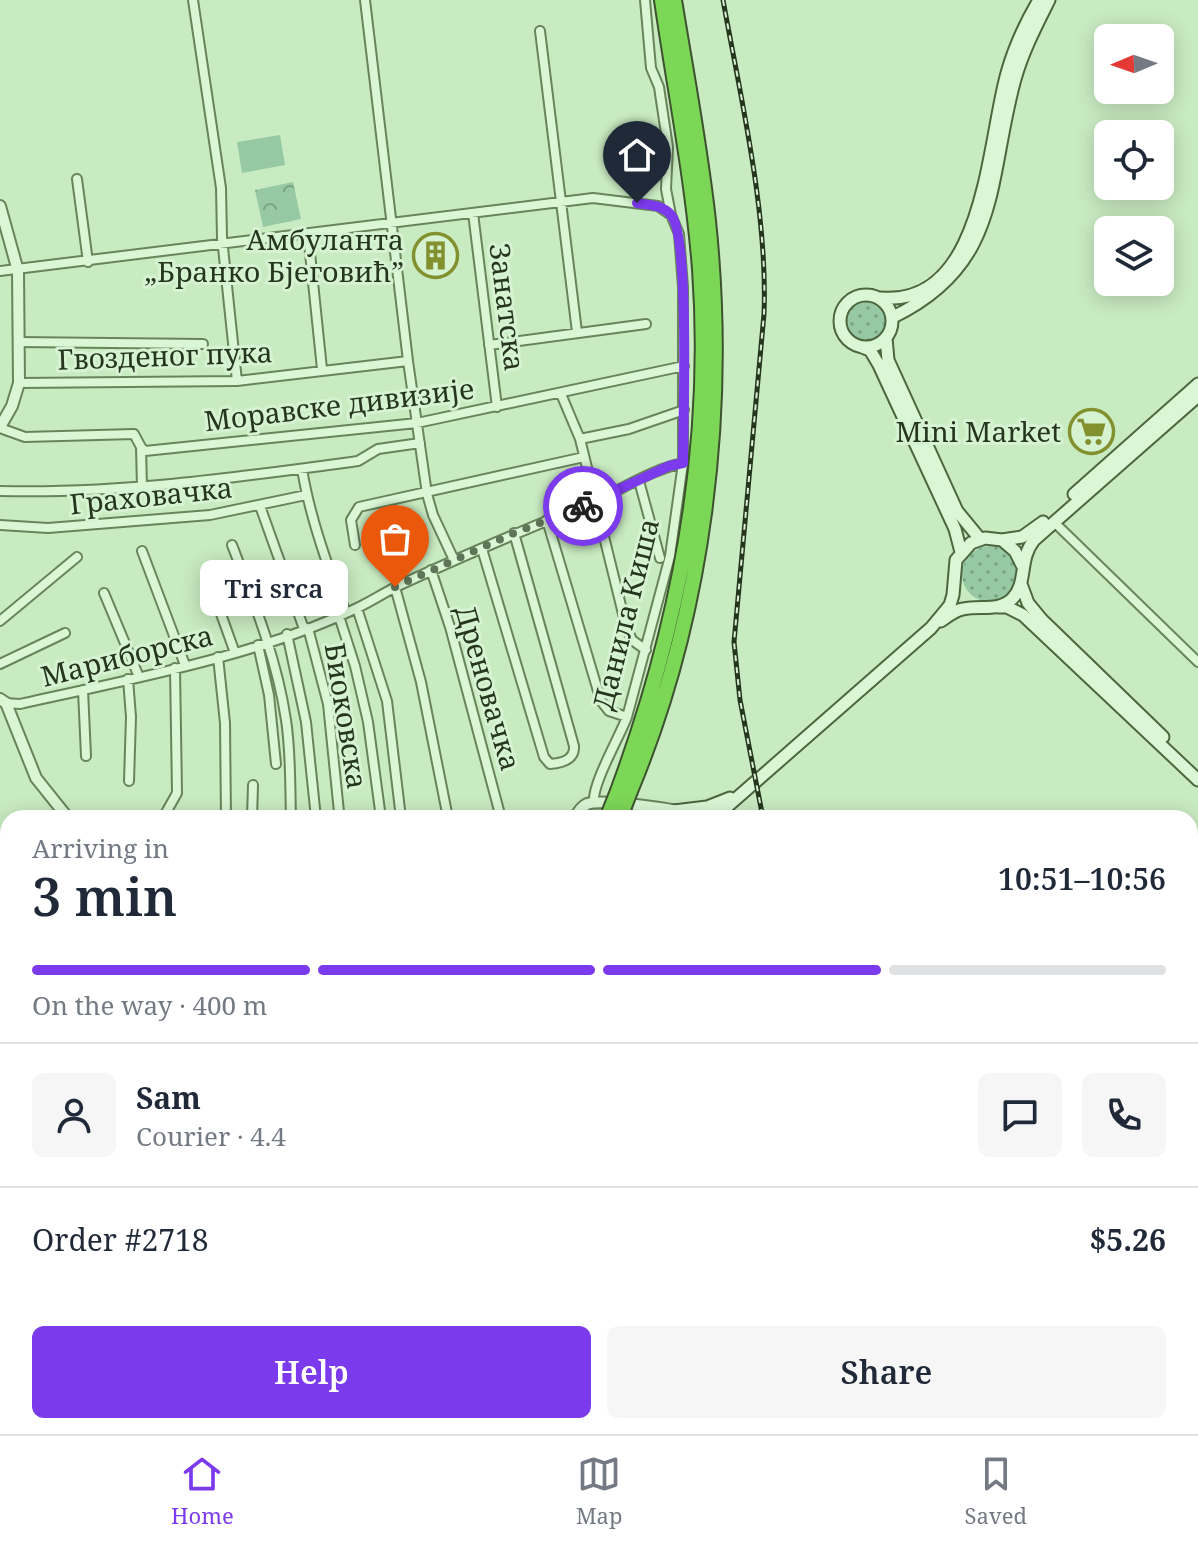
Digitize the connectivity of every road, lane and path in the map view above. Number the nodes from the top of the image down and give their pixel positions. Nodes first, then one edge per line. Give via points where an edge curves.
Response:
1 (193, 0) edge
2 (365, 0) edge
3 (645, 0) edge
4 (662, 0) edge
5 (674, 0) edge
6 (1039, 0) edge
7 (1049, 0) edge
8 (540, 31) dead end
9 (695, 166) junction
10 (77, 179) dead end
11 (561, 201) junction
12 (0, 206) edge
13 (473, 213) junction
14 (671, 215) junction
15 (392, 223) junction
16 (3, 228) edge
17 (308, 234) junction
18 (223, 244) junction
19 (88, 262) junction
20 (0, 271) edge
21 (18, 271) junction
22 (881, 298) junction
23 (893, 317) junction
24 (646, 324) dead end
25 (577, 332) junction
26 (886, 338) junction
27 (18, 342) junction
28 (203, 344) dead end
29 (489, 345) junction
30 (862, 347) junction
31 (408, 361) junction
32 (684, 366) junction
33 (322, 369) junction
34 (237, 381) junction
35 (19, 383) junction
36 (1198, 384) edge
37 (561, 394) junction
38 (1198, 396) edge
39 (497, 407) junction
40 (684, 410) junction
41 (417, 423) junction
42 (0, 428) edge
43 (580, 439) junction
44 (420, 443) junction
45 (141, 447) junction
46 (584, 457) junction
47 (683, 463) junction
48 (302, 469) junction
49 (639, 481) junction
50 (142, 487) junction
51 (0, 491) edge
52 (427, 494) junction
53 (306, 495) junction
54 (596, 501) junction
55 (260, 506) junction
56 (547, 520) junction
57 (1054, 522) junction
58 (0, 525) edge
59 (514, 533) junction
60 (980, 539) junction
61 (1002, 540) junction
62 (232, 545) dead end
63 (355, 545) dead end
64 (482, 549) junction
65 (142, 551) dead end
66 (961, 552) junction
67 (77, 557) dead end
68 (660, 558) dead end
69 (454, 560) junction
70 (1022, 565) junction
71 (431, 570) junction
72 (954, 578) junction
73 (1021, 584) junction
74 (395, 587) junction
75 (212, 589) dead end
76 (104, 593) dead end
77 (980, 607) junction
78 (997, 607) junction
79 (357, 608) junction
80 (342, 614) junction
81 (0, 621) edge
82 (306, 628) junction
83 (931, 628) junction
84 (65, 633) dead end
85 (287, 634) junction
86 (269, 641) junction
87 (258, 645) junction
88 (646, 650) junction
89 (235, 653) junction
90 (218, 657) junction
91 (1198, 662) edge
92 (0, 664) edge
93 (185, 665) junction
94 (175, 668) junction
95 (139, 677) junction
96 (128, 679) junction
97 (83, 690) junction
98 (2, 702) edge
99 (627, 717) junction
100 (86, 756) dead end
101 (276, 764) dead end
102 (1198, 771) edge
103 (1198, 780) edge
104 (129, 781) dead end
105 (253, 785) dead end
106 (744, 790) junction
107 (594, 802) junction
108 (62, 810) edge
109 (167, 810) edge
110 (226, 810) edge
111 (252, 810) edge
112 (291, 810) edge
113 (315, 810) edge
114 (339, 810) edge
115 (380, 810) edge
116 (400, 810) edge
117 (446, 810) edge
118 (499, 810) edge
119 (581, 810) edge
120 (617, 810) edge
121 (665, 810) edge
122 (682, 810) edge
123 (723, 810) edge

1 - 18 street via 221,188
2 - 15 street
3 - 14 street, Данила Киша via 651,68 668,147
4 - 9 highway
5 - 9 highway
6 - 22 main road via 1007,74 979,206 966,240 927,289 906,298
7 - 23 main road via 1021,58 990,202 974,244 947,282
8 - 11 street
9 - 120 highway, bridge via 703,365 691,515 664,652
10 - 19 street
11 - 13 street
11 - 14 street via 593,198 658,206
11 - 25 street
12 - 16 street
13 - 15 street
13 - 29 street, Занатска
14 - 32 street, Данила Киша via 679,234
15 - 17 street
15 - 31 street
16 - 21 street
17 - 18 street
17 - 33 street
18 - 19 street
18 - 34 street
19 - 21 street
20 - 21 street
21 - 27 street
22 - 23 main road
22 - 30 main road via 858,295 842,311 843,333
23 - 26 main road
24 - 25 street
25 - 29 street
26 - 30 main road
26 - 60 main road via 888,360 957,511
27 - 28 street
27 - 35 street
29 - 39 street, Занатска
30 - 66 main road via 879,365
31 - 33 street, Гвозденог пука
31 - 41 street
32 - 37 street, Моравске дивизије
32 - 40 street, Данила Киша
33 - 34 street, Гвозденог пука
34 - 35 street, Гвозденог пука
35 - 42 street
36 - 61 main road via 1035,529
37 - 39 street, Моравске дивизије
37 - 43 street
38 - 57 main road
39 - 41 street, Моравске дивизије
40 - 43 street
40 - 47 street, Данила Киша
41 - 44 street
41 - 45 street, Моравске дивизије via 145,451
42 - 45 street via 25,437 134,434
43 - 46 street
44 - 48 street via 378,449 358,461
44 - 52 street
45 - 50 street
46 - 52 street
46 - 54 street
47 - 49 street, Мариборска
47 - 88 street, Данила Киша via 670,556
48 - 50 street
48 - 53 street
49 - 54 street, Мариборска
49 - 68 street
50 - 51 street
52 - 63 street via 356,509 351,524
52 - 69 street
53 - 55 street, Граховачка
53 - 80 street
54 - 56 street, Мариборска
54 - 88 street via 626,626 632,640
55 - 58 street, Граховачка via 91,525
55 - 82 street, Биоковска
56 - 59 street, Мариборска
56 - 99 street via 601,701 609,711
57 - 70 main road via 1030,546
57 - 91 street
59 - 64 street, Мариборска
59 - 64 street via 574,749 563,761 550,764 544,757
60 - 61 main road
60 - 66 main road
61 - 70 main road
62 - 86 street
64 - 69 street, Мариборска
65 - 93 street
66 - 72 main road
67 - 81 street
69 - 71 street, Мариборска
70 - 73 main road
71 - 74 street, Мариборска
71 - 118 street, Дреновачка
72 - 77 main road via 963,597
72 - 83 main road via 950,605
73 - 78 main road
73 - 102 main road via 1042,620
74 - 79 street, Мариборска
74 - 117 street
75 - 89 street
76 - 95 street
77 - 78 main road
77 - 83 main road via 958,610
78 - 103 main road via 1023,615
79 - 80 street, Мариборска
79 - 116 street via 387,701
80 - 82 street, Мариборска
80 - 115 street via 368,722
82 - 85 street, Мариборска
82 - 114 street, Биоковска via 328,704
83 - 106 main road
84 - 92 street
85 - 86 street, Мариборска
85 - 113 street via 306,722
86 - 87 street, Мариборска
86 - 112 street via 287,721
87 - 89 street, Мариборска
87 - 101 street, Мариборска
88 - 99 street, Данила Киша
89 - 90 street, Мариборска
90 - 93 street, Мариборска
90 - 110 street
93 - 94 street, Мариборска
94 - 95 street, Мариборска
94 - 109 street via 177,793
95 - 96 street, Мариборска
96 - 97 street, Мариборска
96 - 104 street
97 - 98 street, Мариборска via 20,704
97 - 100 street
98 - 108 street via 36,778
99 - 107 street, Данила Киша via 595,785
105 - 111 street
106 - 122 main road via 707,807
106 - 123 main road
107 - 119 street
107 - 121 street

